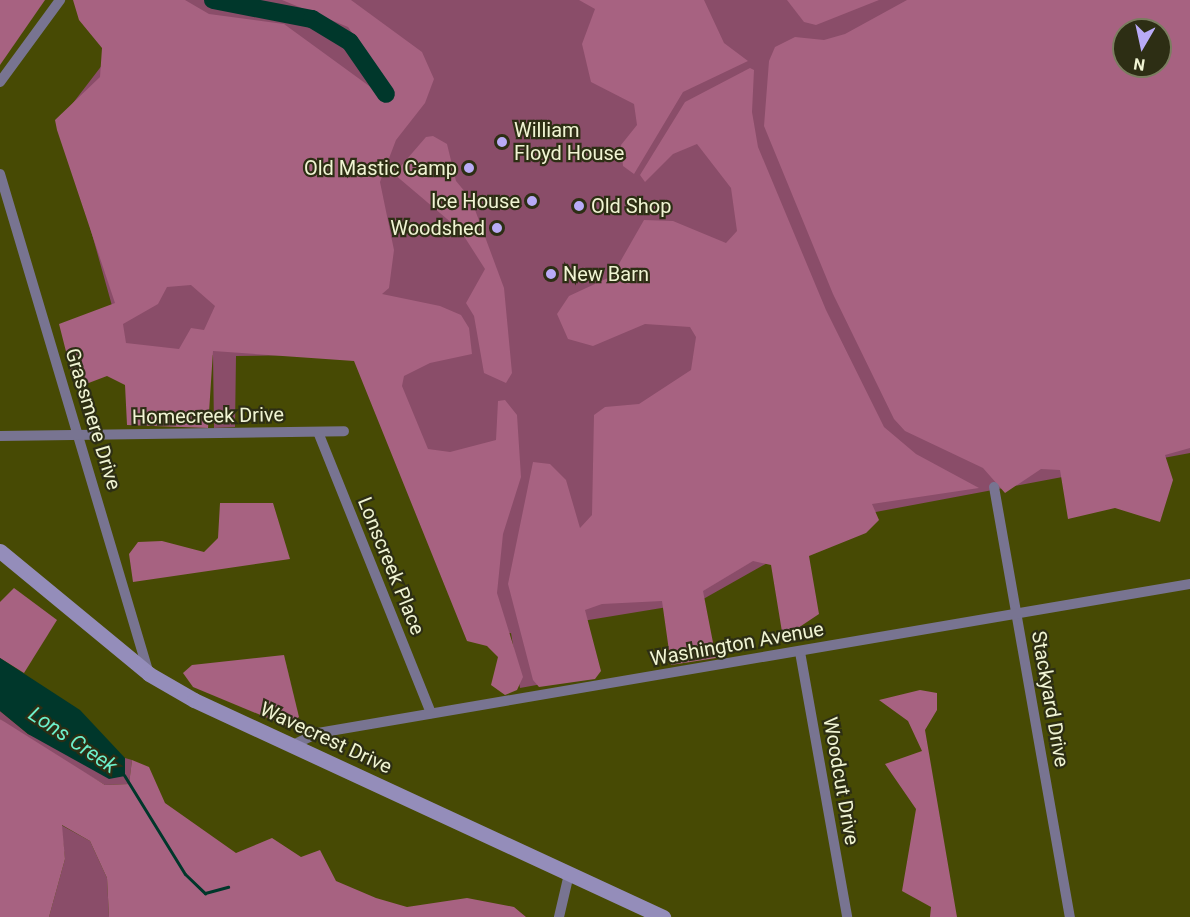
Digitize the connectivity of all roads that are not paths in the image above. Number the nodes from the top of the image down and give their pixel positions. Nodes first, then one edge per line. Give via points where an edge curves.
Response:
1 (60, 0) edge
2 (0, 82) edge
3 (0, 174) edge
4 (5, 207) edge
5 (344, 431) dead end
6 (318, 432) junction
7 (0, 436) edge
8 (79, 436) junction
9 (994, 487) dead end
10 (0, 551) edge
11 (1190, 584) edge
12 (1017, 614) junction
13 (800, 652) junction
14 (149, 674) junction
15 (431, 713) junction
16 (293, 745) junction
17 (569, 874) junction
18 (560, 917) edge
19 (663, 917) edge
20 (847, 917) edge
21 (1070, 917) edge

1 - 2 street
3 - 4 street, Grassmere Drive
4 - 8 street, Grassmere Drive
5 - 6 street, Homecreek Drive
6 - 8 street, Homecreek Drive
6 - 15 street, Lonscreek Place
7 - 8 street, Homecreek Drive
8 - 14 street, Grassmere Drive
9 - 12 street, Stackyard Drive
10 - 14 street, Wavecrest Drive
11 - 12 street, Washington Avenue
12 - 13 street, Washington Avenue
12 - 21 street, Stackyard Drive
13 - 15 street, Washington Avenue
13 - 20 street, Woodcut Drive
14 - 16 street, Wavecrest Drive
15 - 16 street, Washington Avenue via 318,733
16 - 17 street, Wavecrest Drive
17 - 18 street
17 - 19 street, Wavecrest Drive

